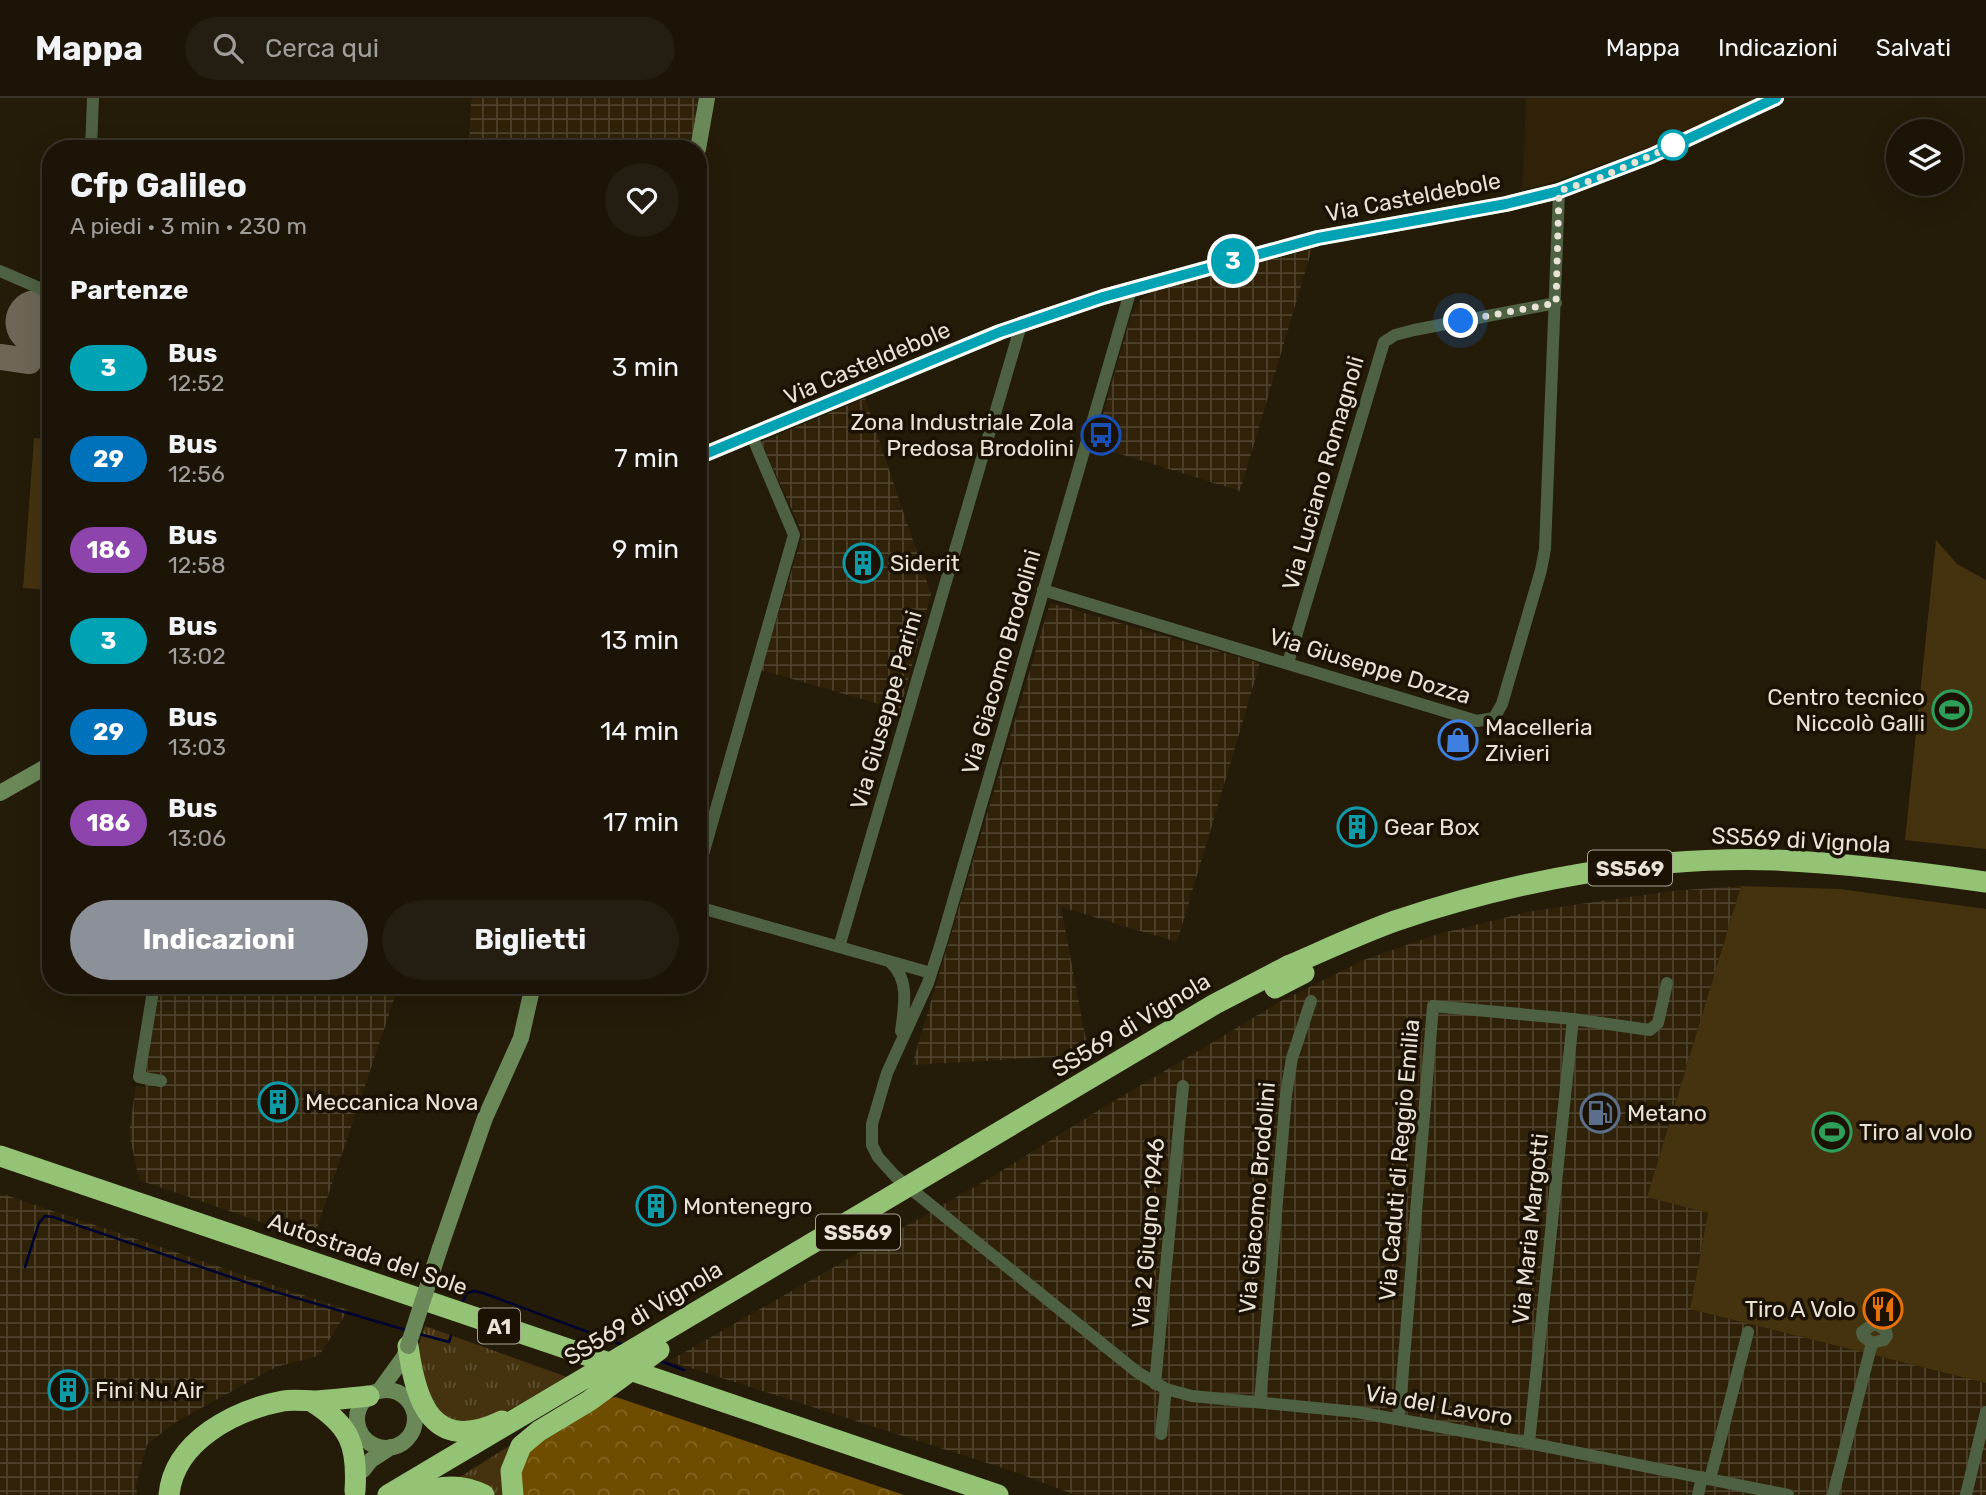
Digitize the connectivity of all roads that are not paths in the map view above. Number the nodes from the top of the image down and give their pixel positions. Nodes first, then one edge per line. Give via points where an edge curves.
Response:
1 (93, 98) edge
2 (707, 98) edge
3 (1776, 98) edge
4 (91, 140) edge
5 (700, 140) edge
6 (1559, 191) junction
7 (3, 271) edge
8 (42, 289) edge
9 (1131, 289) junction
10 (1556, 303) junction
11 (1021, 325) junction
12 (752, 436) junction
13 (707, 454) edge
14 (1044, 590) junction
15 (1288, 663) junction
16 (42, 769) edge
17 (0, 793) edge
18 (707, 840) edge
19 (1986, 882) edge
20 (1986, 895) edge
21 (707, 910) edge
22 (839, 947) junction
23 (889, 961) junction
24 (1296, 970) junction
25 (899, 971) junction
26 (931, 973) junction
27 (1667, 983) dead end
28 (153, 994) edge
29 (531, 994) edge
30 (1311, 1002) dead end
31 (1573, 1019) junction
32 (899, 1042) junction
33 (161, 1081) dead end
34 (1183, 1086) dead end
35 (0, 1156) edge
36 (0, 1170) edge
37 (1748, 1332) dead end
38 (1872, 1343) dead end
39 (659, 1350) junction
40 (406, 1351) junction
41 (1161, 1386) junction
42 (375, 1393) junction
43 (402, 1395) junction
44 (311, 1401) junction
45 (1260, 1402) junction
46 (536, 1407) junction
47 (1986, 1412) edge
48 (1399, 1419) junction
49 (359, 1430) junction
50 (1161, 1434) dead end
51 (1529, 1443) junction
52 (391, 1447) junction
53 (363, 1469) junction
54 (1707, 1478) junction
55 (355, 1493) edge
56 (169, 1495) edge
57 (388, 1495) edge
58 (415, 1495) edge
59 (484, 1495) edge
60 (513, 1495) edge
61 (955, 1495) edge
62 (998, 1495) edge
63 (1698, 1495) edge
64 (1788, 1495) edge
65 (1833, 1495) edge
66 (1966, 1495) edge

1 - 4 street
2 - 5 street
3 - 6 street, Via Casteldebole via 1651,156
6 - 9 street, Via Casteldebole via 1318,238
6 - 10 street, Via Giuseppe Dozza
7 - 8 street
9 - 11 street, Via Casteldebole
9 - 14 street, Via Giacomo Brodolini
10 - 15 street, Via Luciano Romagnoli via 1414,330 1384,342
10 - 15 street, Via Giuseppe Dozza via 1545,549 1502,704 1494,718 1477,721
11 - 12 street, Via Casteldebole
11 - 22 street, Via Giuseppe Parini
12 - 13 street, Via Casteldebole
12 - 18 street via 794,535
14 - 15 street, Via Giuseppe Dozza
14 - 26 street, Via Giacomo Brodolini
16 - 17 street
19 - 24 highway, SS569 di Vignola / SS569 via 1825,863 1650,865 1471,898 1394,922
20 - 24 highway, SS569 di Vignola / SS569 via 1837,876 1706,874 1625,881 1474,911
21 - 22 street
22 - 23 street
23 - 25 street
23 - 26 street
24 - 39 highway, SS569 di Vignola / SS569, bridge
24 - 46 highway, SS569 di Vignola / SS569, bridge via 1215,1004
25 - 26 street via 913,984 923,982
25 - 32 street via 904,997
26 - 32 street, Via Giacomo Brodolini
27 - 31 street, Via Caduti di Reggio Emilia via 1658,1023 1650,1030
28 - 33 street via 139,1077
29 - 40 street, bridge via 521,1038 485,1118
30 - 45 street, Via Giacomo Brodolini via 1292,1058 1286,1095
31 - 48 street, Via Caduti di Reggio Emilia via 1433,1006
31 - 51 street, Via Maria Margotti
32 - 41 street, Via del Lavoro via 872,1124 872,1145 886,1167 1137,1372
34 - 41 street, Via 2 Giugno 1946
35 - 62 highway, Autostrada del Sole / A1
36 - 61 highway, Autostrada del Sole / A1
37 - 54 street
38 - 65 street
39 - 58 highway, SS569 di Vignola / SS569, bridge
39 - 60 highway, bridge via 521,1446 511,1471
40 - 42 street
40 - 43 street
40 - 46 highway, bridge via 419,1399 428,1414 450,1429 484,1429
41 - 45 street, Via del Lavoro via 1192,1396
41 - 50 street
42 - 43 street via 392,1390
42 - 44 highway
42 - 49 street via 359,1411
43 - 52 street via 412,1406 414,1428 405,1441
44 - 55 highway via 339,1421 353,1444
44 - 56 highway via 268,1404 205,1435 179,1462
45 - 48 street, Via del Lavoro
46 - 57 highway, SS569 di Vignola / SS569, bridge
47 - 66 street
48 - 51 street, Via del Lavoro
49 - 52 street via 369,1442
49 - 53 street via 365,1445
51 - 54 street, Via del Lavoro
52 - 53 street
53 - 55 street
54 - 63 street
54 - 64 street, Via del Lavoro
58 - 59 highway via 448,1487

